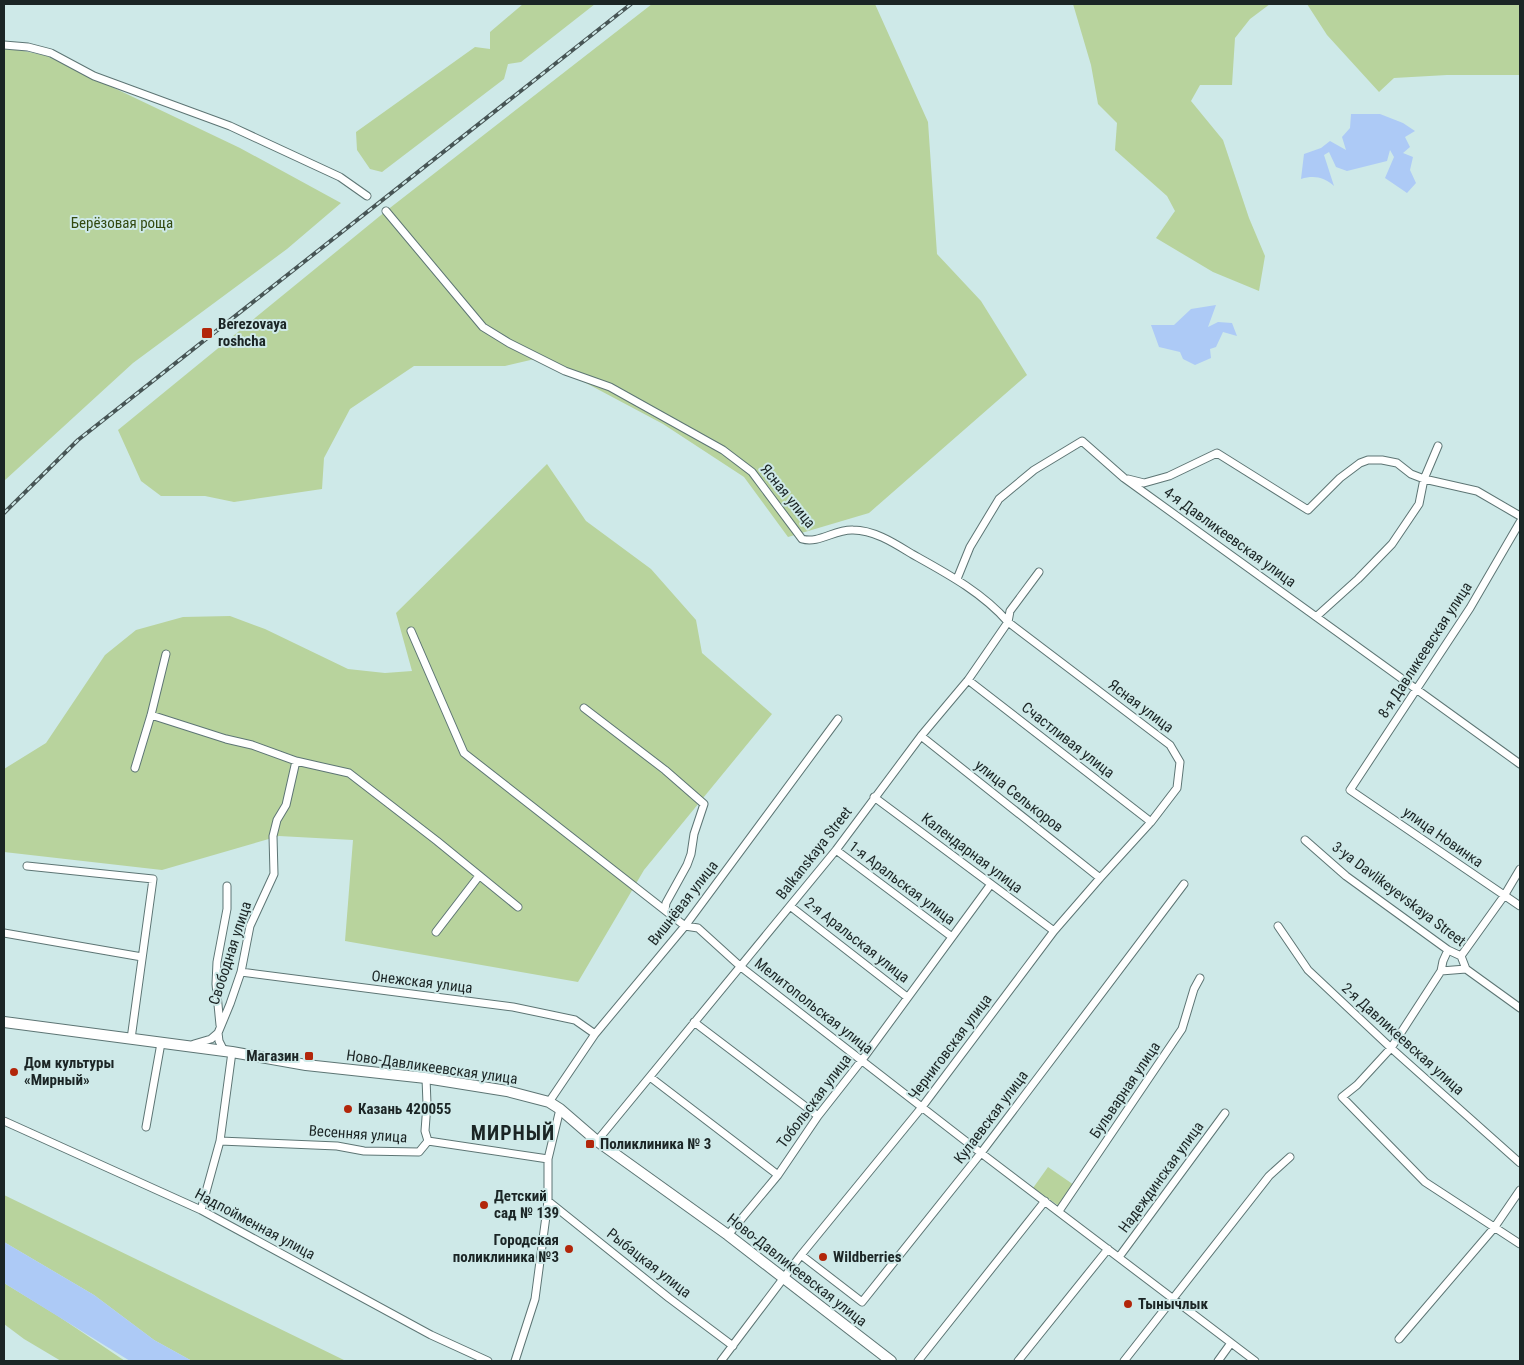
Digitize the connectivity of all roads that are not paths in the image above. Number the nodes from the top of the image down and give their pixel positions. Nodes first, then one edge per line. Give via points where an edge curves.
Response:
1 (4, 44) edge
2 (367, 196) dead end
3 (386, 211) dead end
4 (1438, 446) dead end
5 (1124, 478) junction
6 (1424, 479) junction
7 (1520, 516) edge
8 (1520, 522) edge
9 (1039, 572) dead end
10 (957, 578) junction
11 (1318, 616) junction
12 (1008, 622) junction
13 (411, 632) dead end
14 (166, 654) dead end
15 (968, 680) junction
16 (1418, 689) junction
17 (584, 708) dead end
18 (151, 715) junction
19 (838, 719) dead end
20 (921, 736) junction
21 (1170, 745) joint
22 (296, 761) junction
23 (1520, 764) edge
24 (135, 768) dead end
25 (1350, 790) joint
26 (874, 797) junction
27 (1151, 822) junction
28 (1305, 840) dead end
29 (836, 850) junction
30 (27, 866) dead end
31 (1520, 869) edge
32 (479, 876) junction
33 (1100, 878) junction
34 (991, 884) junction
35 (1184, 884) dead end
36 (227, 886) dead end
37 (1504, 896) junction
38 (790, 906) junction
39 (1520, 906) edge
40 (518, 907) dead end
41 (665, 910) junction
42 (685, 926) junction
43 (1278, 926) dead end
44 (1054, 931) junction
45 (436, 932) dead end
46 (4, 933) edge
47 (952, 937) junction
48 (1448, 950) junction
49 (142, 956) junction
50 (1461, 956) junction
51 (741, 967) junction
52 (1466, 969) junction
53 (1442, 971) junction
54 (241, 972) junction
55 (1200, 978) dead end
56 (907, 996) junction
57 (1520, 1008) edge
58 (4, 1022) edge
59 (694, 1022) junction
60 (220, 1025) junction
61 (218, 1033) junction
62 (595, 1034) junction
63 (131, 1039) junction
64 (161, 1043) junction
65 (186, 1046) junction
66 (1391, 1048) junction
67 (228, 1052) junction
68 (862, 1060) junction
69 (650, 1077) junction
70 (426, 1078) junction
71 (549, 1102) junction
72 (922, 1107) junction
73 (560, 1109) junction
74 (1225, 1113) dead end
75 (818, 1116) junction
76 (4, 1121) edge
77 (146, 1127) dead end
78 (220, 1141) junction
79 (428, 1141) junction
80 (597, 1141) junction
81 (981, 1153) junction
82 (1290, 1158) dead end
83 (548, 1159) junction
84 (1520, 1163) edge
85 (778, 1175) junction
86 (1520, 1190) edge
87 (548, 1201) junction
88 (1045, 1201) junction
89 (201, 1210) junction
90 (1059, 1211) junction
91 (1494, 1228) junction
92 (728, 1235) junction
93 (1520, 1244) edge
94 (1108, 1249) junction
95 (801, 1255) junction
96 (1119, 1257) junction
97 (784, 1278) junction
98 (1174, 1299) junction
99 (1399, 1339) dead end
100 (1231, 1343) junction
101 (733, 1346) junction
102 (488, 1361) edge
103 (515, 1361) edge
104 (721, 1361) edge
105 (891, 1361) edge
106 (918, 1361) edge
107 (1018, 1361) edge
108 (1124, 1361) edge
109 (1218, 1361) edge
110 (1255, 1361) edge

1 - 2 street via 51,53 94,76 230,126 340,177
3 - 10 street, Ясная улица via 483,328 565,371 610,387 723,450 752,472 802,539 810,542 852,530 877,534
4 - 6 street
5 - 6 street via 1144,483 1169,476 1217,454 1308,510 1340,478 1368,460 1397,463
5 - 10 street, 4-я Давликеевская улица via 1082,441 1034,470 999,499 970,547
5 - 11 street, 4-я Давликеевская улица
6 - 7 street via 1477,491
6 - 11 street via 1418,504 1392,544
8 - 16 street, 8-я Давликеевская улица
9 - 12 street, Balkanskaya Street via 1010,611
10 - 12 street, Ясная улица via 998,610
11 - 16 street, 4-я Давликеевская улица
12 - 15 street, Balkanskaya Street
12 - 21 street, Ясная улица
13 - 41 street, Мелитопольская улица via 464,753
14 - 18 street
15 - 20 street, Balkanskaya Street
15 - 27 street, Счастливая улица
16 - 23 street, 4-я Давликеевская улица
16 - 25 street, 8-я Давликеевская улица
17 - 41 street via 704,804 689,860
18 - 22 street
18 - 24 street
19 - 42 street, Вишнёвая улица
20 - 26 street, Balkanskaya Street
20 - 33 street, улица Селькоров
21 - 27 street, Черниговская улица via 1180,762 1177,788
22 - 32 street via 349,773
22 - 54 street, Свободная улица via 286,805 273,836 274,874 250,926
25 - 37 street, улица Новинка
26 - 29 street, Balkanskaya Street
26 - 34 street, Календарная улица
27 - 33 street, Черниговская улица
28 - 48 street, 3-ya Davlikeyevskaya Street via 1346,876
29 - 38 street, Balkanskaya Street
29 - 47 street, 1-я Аральская улица
30 - 49 street via 153,880
31 - 37 street
32 - 40 street
32 - 45 street
33 - 44 street, Черниговская улица
34 - 44 street, Календарная улица
34 - 47 street, Тобольская улица
35 - 81 street, Кулаевская улица
36 - 60 street via 227,909 217,962
37 - 39 street, улица Новинка
37 - 50 street
38 - 51 street, Balkanskaya Street
38 - 56 street, 2-я Аральская улица
41 - 42 street, Мелитопольская улица
42 - 51 street, Мелитопольская улица via 698,928
42 - 62 street, Вишнёвая улица
43 - 66 street, 2-я Давликеевская улица via 1308,970
44 - 72 street, Черниговская улица
46 - 49 street
47 - 56 street, Тобольская улица
48 - 50 street, 3-ya Davlikeyevskaya Street
48 - 53 street
49 - 63 street
50 - 52 street, 3-ya Davlikeyevskaya Street
51 - 59 street, Balkanskaya Street
51 - 68 street, Мелитопольская улица
52 - 53 street
52 - 57 street, 3-ya Davlikeyevskaya Street
53 - 66 street
54 - 60 street, Свободная улица
54 - 62 street, Онежская улица via 513,1007 575,1020
55 - 90 street, Бульварная улица via 1182,1029
56 - 68 street, Тобольская улица
58 - 63 street, Ново-Давликеевская улица
59 - 69 street, Balkanskaya Street
59 - 75 street
60 - 61 street, Свободная улица
61 - 65 street via 211,1039
61 - 67 street via 219,1041
62 - 71 street, Вишнёвая улица
63 - 64 street, Ново-Давликеевская улица
64 - 65 street, Ново-Давликеевская улица
64 - 77 street
65 - 67 street, Ново-Давликеевская улица
66 - 84 street, 2-я Давликеевская улица
66 - 91 street via 1342,1097 1425,1182
67 - 70 street, Ново-Давликеевская улица via 306,1065
67 - 78 street
68 - 72 street, Мелитопольская улица
68 - 75 street, Тобольская улица
69 - 80 street, Balkanskaya Street
69 - 85 street
70 - 71 street, Ново-Давликеевская улица via 507,1091
70 - 79 street via 425,1131
71 - 73 street, Ново-Давликеевская улица
72 - 81 street, Мелитопольская улица
72 - 95 street, Черниговская улица
73 - 80 street, Ново-Давликеевская улица
73 - 83 street
74 - 96 street, Надеждинская улица
75 - 85 street, Тобольская улица
76 - 89 street, Надпойменная улица
78 - 79 street, Весенняя улица via 419,1152
78 - 89 street
79 - 83 street, Весенняя улица
80 - 92 street, Ново-Давликеевская улица
81 - 88 street, Мелитопольская улица
81 - 95 street, Кулаевская улица via 862,1302
82 - 98 street via 1269,1176
83 - 87 street
85 - 92 street, Тобольская улица
86 - 91 street
87 - 101 street, Рыбацкая улица
87 - 103 street via 535,1299
88 - 90 street, Мелитопольская улица
88 - 106 street
89 - 102 street, Надпойменная улица via 431,1335
90 - 94 street, Мелитопольская улица
91 - 93 street
91 - 99 street
92 - 97 street, Ново-Давликеевская улица
94 - 96 street, Мелитопольская улица
94 - 107 street, Надеждинская улица
95 - 97 street, Черниговская улица
96 - 98 street, Мелитопольская улица
97 - 101 street, Черниговская улица
97 - 105 street, Ново-Давликеевская улица
98 - 100 street, Мелитопольская улица
98 - 108 street
100 - 109 street
100 - 110 street, Мелитопольская улица
101 - 104 street, Черниговская улица

